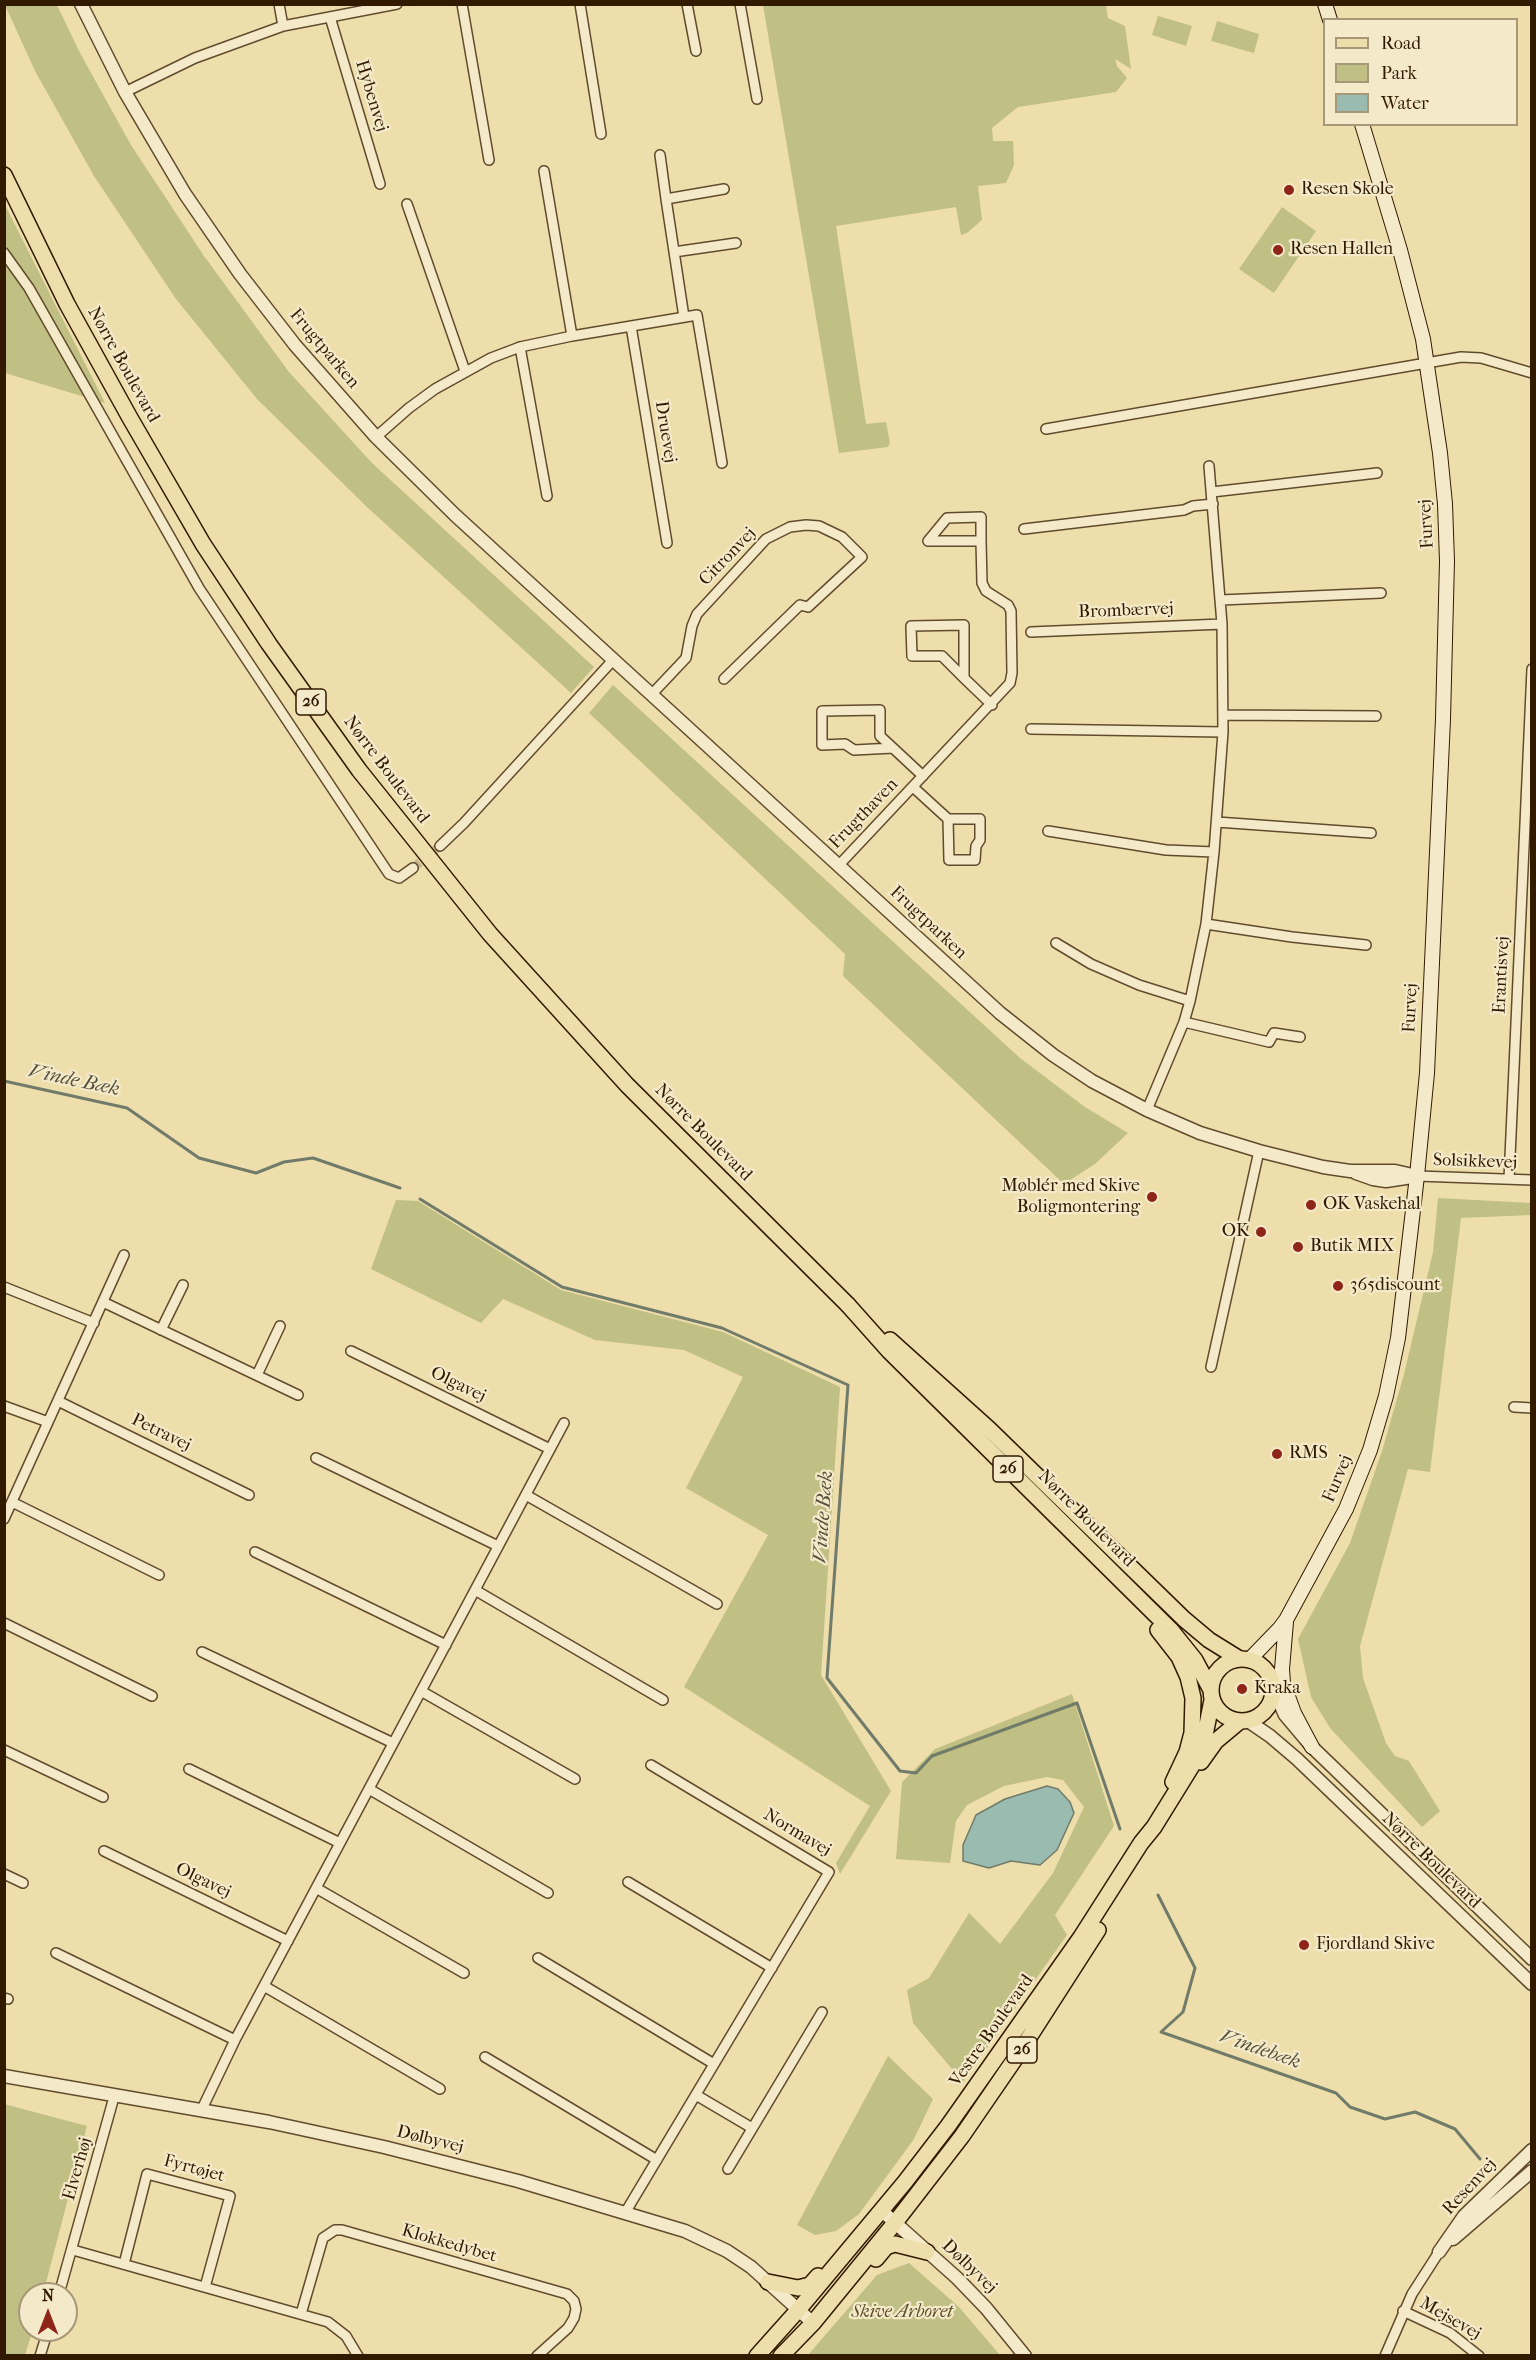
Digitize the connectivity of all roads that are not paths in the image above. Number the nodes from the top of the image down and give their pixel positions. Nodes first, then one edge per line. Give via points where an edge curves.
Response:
1 (81, 4) edge
2 (279, 4) edge
3 (397, 4) edge
4 (462, 4) edge
5 (580, 4) edge
6 (687, 4) edge
7 (740, 4) edge
8 (330, 17) junction
9 (282, 26) junction
10 (696, 51) dead end
11 (125, 92) junction
12 (757, 99) dead end
13 (1363, 126) edge
14 (601, 134) dead end
15 (660, 154) dead end
16 (489, 160) dead end
17 (544, 171) dead end
18 (4, 175) edge
19 (380, 184) dead end
20 (724, 189) dead end
21 (666, 199) junction
22 (407, 204) dead end
23 (736, 243) dead end
24 (674, 252) junction
25 (4, 253) edge
26 (684, 317) junction
27 (631, 326) junction
28 (572, 336) junction
29 (520, 347) junction
30 (1428, 363) junction
31 (465, 371) junction
32 (1532, 373) edge
33 (1046, 429) dead end
34 (376, 437) junction
35 (722, 464) dead end
36 (1209, 466) dead end
37 (1377, 473) dead end
38 (1212, 492) junction
39 (548, 496) dead end
40 (1214, 504) junction
41 (1024, 529) dead end
42 (981, 541) junction
43 (667, 543) dead end
44 (1381, 593) dead end
45 (1221, 600) junction
46 (1222, 624) junction
47 (1031, 632) dead end
48 (614, 659) junction
49 (1532, 669) edge
50 (964, 678) junction
51 (724, 679) dead end
52 (652, 694) junction
53 (992, 705) junction
54 (1223, 715) junction
55 (1377, 716) dead end
56 (1031, 729) dead end
57 (1223, 732) junction
58 (893, 748) junction
59 (1529, 773) edge
60 (923, 776) junction
61 (913, 787) junction
62 (948, 819) junction
63 (1217, 822) junction
64 (1048, 831) dead end
65 (1371, 833) dead end
66 (440, 846) tunnel mouth
67 (1214, 852) junction
68 (838, 865) junction
69 (413, 868) tunnel mouth
70 (1206, 924) junction
71 (1056, 943) dead end
72 (1366, 945) dead end
73 (1190, 1001) junction
74 (1184, 1022) junction
75 (1300, 1036) dead end
76 (1147, 1110) junction
77 (1259, 1151) junction
78 (1417, 1176) junction
79 (1509, 1179) junction
80 (1532, 1180) edge
81 (124, 1255) dead end
82 (183, 1285) dead end
83 (4, 1287) edge
84 (103, 1302) junction
85 (848, 1305) junction
86 (94, 1323) junction
87 (280, 1326) dead end
88 (161, 1330) junction
89 (351, 1351) dead end
90 (1211, 1367) dead end
91 (257, 1375) junction
92 (298, 1395) dead end
93 (58, 1401) junction
94 (4, 1406) edge
95 (1514, 1407) dead end
96 (1532, 1408) edge
97 (48, 1422) junction
98 (564, 1423) dead end
99 (550, 1449) junction
100 (316, 1458) dead end
101 (249, 1495) dead end
102 (526, 1495) junction
103 (12, 1502) junction
104 (4, 1519) edge
105 (1079, 1539) junction
106 (498, 1546) junction
107 (255, 1552) dead end
108 (159, 1575) dead end
109 (475, 1590) junction
110 (717, 1604) dead end
111 (4, 1623) edge
112 (1283, 1624) junction
113 (446, 1645) junction
114 (202, 1652) dead end
115 (1244, 1659) junction
116 (1273, 1684) junction
117 (421, 1691) junction
118 (1212, 1695) junction
119 (152, 1696) dead end
120 (663, 1700) dead end
121 (1244, 1721) junction
122 (393, 1743) junction
123 (1311, 1747) junction
124 (4, 1750) edge
125 (651, 1766) dead end
126 (189, 1769) dead end
127 (576, 1779) dead end
128 (369, 1788) junction
129 (103, 1797) dead end
130 (340, 1843) junction
131 (1140, 1843) junction
132 (104, 1851) dead end
133 (4, 1874) edge
134 (628, 1882) dead end
135 (23, 1883) dead end
136 (316, 1888) junction
137 (548, 1893) dead end
138 (288, 1941) junction
139 (56, 1953) dead end
140 (538, 1958) dead end
141 (1532, 1959) edge
142 (772, 1968) junction
143 (464, 1973) dead end
144 (1532, 1984) edge
145 (264, 1986) junction
146 (822, 2012) dead end
147 (235, 2040) junction
148 (485, 2057) dead end
149 (714, 2064) junction
150 (4, 2076) edge
151 (440, 2089) dead end
152 (696, 2095) junction
153 (114, 2097) junction
154 (201, 2111) junction
155 (752, 2128) junction
156 (1532, 2151) edge
157 (657, 2160) junction
158 (728, 2169) dead end
159 (1532, 2172) edge
160 (905, 2182) junction
161 (882, 2211) junction
162 (625, 2213) junction
163 (894, 2224) junction
164 (73, 2250) junction
165 (927, 2252) junction
166 (1439, 2252) junction
167 (124, 2264) junction
168 (63, 2282) edge
169 (768, 2282) junction
170 (205, 2287) junction
171 (826, 2307) junction
172 (799, 2309) junction
173 (1403, 2311) junction
174 (301, 2314) junction
175 (813, 2323) junction
176 (1023, 2353) edge
177 (358, 2355) edge
178 (537, 2355) edge
179 (757, 2355) edge
180 (781, 2355) edge
181 (1385, 2355) edge
182 (1479, 2355) edge

1 - 11 street, Frugtparken
2 - 9 street
3 - 8 street
4 - 16 street
5 - 14 street
6 - 10 street
7 - 12 street
8 - 9 street
8 - 19 street, Hybenvej
9 - 11 street via 195,58
11 - 34 street, Frugtparken via 185,194 240,274 295,345
13 - 30 main road, Furvej via 1400,250
15 - 21 street
17 - 28 street
18 - 85 main road, Nørre Boulevard / 26 via 67,304 203,544 359,770 490,934 627,1085
20 - 21 street
21 - 24 street
22 - 31 street
23 - 24 street
24 - 26 street
25 - 69 street via 29,288 198,588 389,874 399,878
26 - 27 street
26 - 35 street via 698,315
27 - 28 street
27 - 43 street, Druevej
28 - 29 street
29 - 31 street
29 - 39 street
30 - 32 street via 1482,358
30 - 33 street
30 - 78 main road, Furvej via 1440,453 1447,561 1427,1061
31 - 34 street via 408,408
34 - 48 street, Frugtparken via 455,515
36 - 38 street
37 - 38 street
38 - 40 street
40 - 41 street
40 - 45 street
42 - 42 street, Frugthaven via 960,541 928,541 947,518 981,518
42 - 53 street, Frugthaven via 982,583 1011,611 1012,673 1006,690
44 - 45 street
45 - 46 street
46 - 47 street, Brombærvej
46 - 54 street
48 - 52 street, Frugtparken
48 - 66 street
49 - 59 street, Erantisvej
50 - 50 street via 964,625 911,626 912,657 942,656
50 - 53 street
51 - 52 street, Citronvej via 800,605 808,607 862,556 842,537 819,526 790,527 766,539 697,614 686,658
52 - 68 street, Frugtparken
53 - 60 street, Frugthaven
54 - 55 street
54 - 57 street
56 - 57 street
57 - 63 street
58 - 58 street, Frugthaven via 854,750 845,744 822,745 822,711 880,710 880,736
58 - 60 street, Frugthaven
59 - 79 street, Erantisvej
60 - 61 street, Frugthaven
61 - 62 street, Frugthaven
61 - 68 street, Frugthaven
62 - 62 street via 980,819 975,860 949,860
63 - 65 street
63 - 67 street
64 - 67 street via 1166,850
67 - 70 street
68 - 76 street, Frugtparken via 1000,1013 1092,1081
70 - 72 street
70 - 73 street
71 - 73 street via 1139,985
73 - 74 street
74 - 75 street via 1269,1042 1274,1033
74 - 76 street
76 - 77 street, Frugtparken via 1200,1133
77 - 78 street, Frugtparken via 1323,1167
77 - 90 street
78 - 79 street, Solsikkevej
78 - 112 main road, Furvej via 1398,1338 1386,1396 1346,1509
79 - 80 street, Solsikkevej
81 - 84 street
82 - 88 street
83 - 86 street
84 - 86 street
84 - 88 street
85 - 105 main road, Nørre Boulevard / 26 via 889,1351
85 - 115 main road, Nørre Boulevard / 26 via 989,1429 1185,1619 1209,1640
86 - 93 street
87 - 91 street
88 - 91 street
89 - 99 street, Olgavej
91 - 92 street
93 - 97 street
93 - 101 street, Petravej
94 - 97 street
95 - 96 street
97 - 103 street
98 - 99 street
99 - 102 street
100 - 106 street
102 - 106 street
102 - 110 street
103 - 104 street
103 - 108 street
105 - 118 main road, Nørre Boulevard / 26 via 1185,1645
105 - 131 main road, 26 via 1096,1566 1166,1639 1188,1677 1192,1733 1187,1752
106 - 109 street
107 - 113 street
109 - 113 street
109 - 120 street
111 - 119 street
112 - 115 main road, Furvej
112 - 116 main road, Furvej
112 - 123 main road via 1283,1683
113 - 117 street
114 - 122 street
115 - 116 main road, 26 via 1267,1670
115 - 118 main road, 26 via 1229,1661 1216,1673
116 - 121 main road, 26 via 1273,1699 1264,1713
116 - 123 street, Nørre Boulevard via 1290,1721
117 - 122 street
117 - 127 street
118 - 121 main road, 26 via 1223,1715
118 - 131 main road, Vestre Boulevard / 26 via 1205,1735 1193,1764
121 - 144 street, Nørre Boulevard via 1297,1759
121 - 163 main road, Vestre Boulevard / 26 via 1216,1742 1206,1755 1019,2053
122 - 128 street
123 - 141 street, Nørre Boulevard
124 - 129 street
125 - 142 street, Normavej via 829,1872
126 - 130 street
128 - 130 street
128 - 137 street
130 - 136 street
131 - 160 main road, Vestre Boulevard / 26 via 1081,1937
132 - 138 street, Olgavej
133 - 135 street
134 - 142 street
136 - 138 street
136 - 143 street
138 - 145 street
139 - 147 street
140 - 149 street
142 - 149 street, Normavej
145 - 147 street
145 - 151 street
146 - 155 street
147 - 154 street
148 - 157 street
149 - 152 street, Normavej
150 - 153 street, Dølbyvej
152 - 155 street
152 - 157 street, Normavej
153 - 154 street, Dølbyvej
153 - 164 street, Elverhøj
154 - 162 street, Dølbyvej via 384,2147
155 - 158 street
156 - 166 street, Resenvej via 1464,2216
157 - 162 street, Normavej
159 - 166 street, Resenvej
160 - 161 main road, Vestre Boulevard / 26
160 - 169 main road via 890,2191 810,2285 798,2288
161 - 163 street, Dølbyvej
161 - 172 main road, Vestre Boulevard / 26
162 - 169 street, Dølbyvej via 685,2231 737,2258
163 - 165 street, Dølbyvej
163 - 171 main road, Vestre Boulevard / 26
164 - 167 street
164 - 168 street, Elverhøj
165 - 171 main road via 896,2244 886,2247 846,2292
165 - 176 street, Dølbyvej via 986,2308
166 - 173 street, Resenvej
167 - 170 street
167 - 170 street, Fyrtøjet via 147,2174 230,2196
169 - 172 street, Dølbyvej
170 - 174 street
171 - 175 main road, Vestre Boulevard / 26
172 - 175 street, Dølbyvej
172 - 179 main road, Vestre Boulevard / 26
173 - 181 street, Resenvej
173 - 182 street, Mejsevej via 1450,2333
174 - 177 street via 338,2328
174 - 178 street, Klokkedybet via 323,2238 342,2230 567,2294 574,2301 574,2318
175 - 180 main road, Vestre Boulevard / 26

